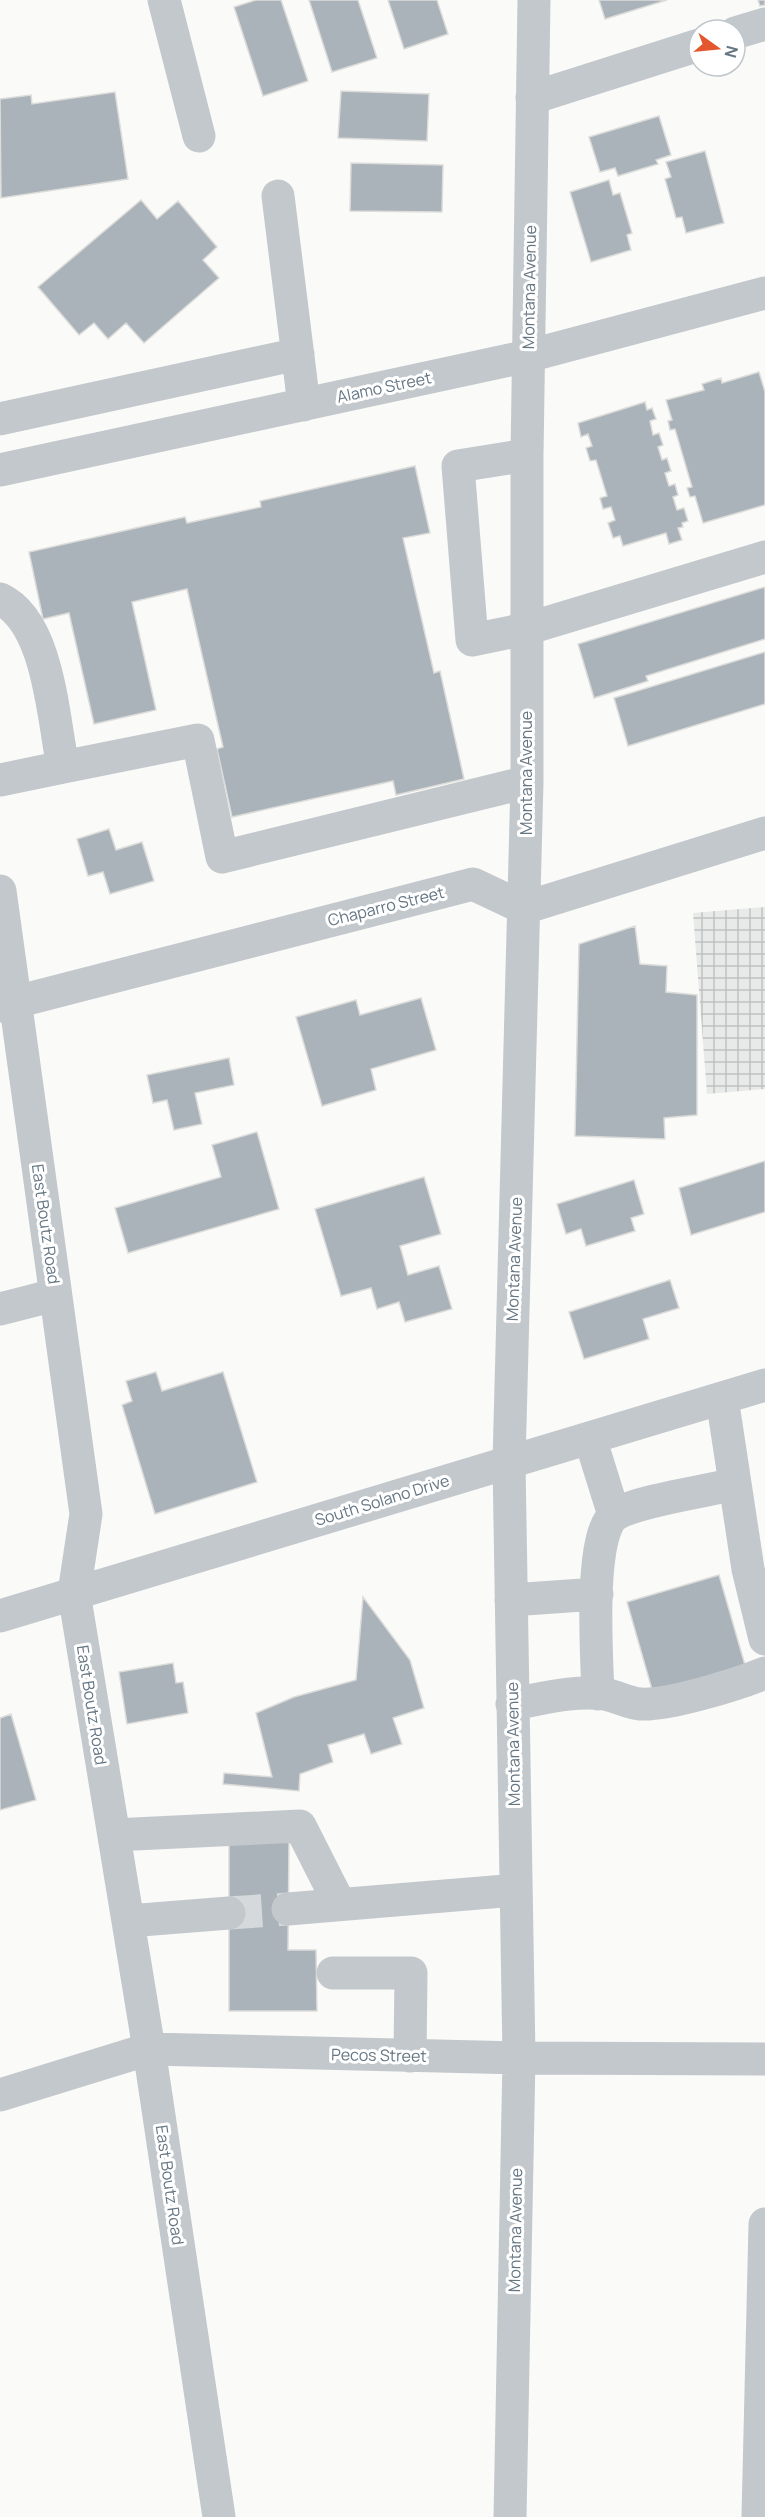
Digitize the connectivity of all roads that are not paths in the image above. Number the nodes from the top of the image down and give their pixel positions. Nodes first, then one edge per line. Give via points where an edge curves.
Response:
1 (164, 0) edge
2 (534, 0) edge
3 (765, 24) edge
4 (747, 29) edge
5 (687, 49) edge
6 (532, 98) junction
7 (199, 136) dead end
8 (278, 196) dead end
9 (765, 293) edge
10 (298, 354) junction
11 (528, 356) junction
12 (304, 405) junction
13 (54, 407) junction
14 (0, 419) edge
15 (527, 455) junction
16 (63, 456) junction
17 (0, 470) edge
18 (765, 557) edge
19 (0, 599) edge
20 (526, 628) junction
21 (63, 767) junction
22 (0, 780) edge
23 (526, 782) junction
24 (765, 833) edge
25 (0, 891) edge
26 (524, 908) junction
27 (7, 1004) edge
28 (56, 1296) junction
29 (0, 1310) edge
30 (765, 1385) edge
31 (722, 1398) junction
32 (590, 1438) junction
33 (509, 1462) junction
34 (735, 1484) junction
35 (614, 1515) junction
36 (74, 1593) junction
37 (597, 1594) junction
38 (511, 1600) junction
39 (0, 1616) edge
40 (765, 1639) edge
41 (765, 1673) edge
42 (598, 1694) junction
43 (513, 1704) junction
44 (114, 1835) junction
45 (516, 1890) junction
46 (339, 1904) junction
47 (288, 1909) tunnel mouth
48 (229, 1913) tunnel mouth
49 (128, 1921) junction
50 (333, 1973) dead end
51 (149, 2049) junction
52 (410, 2056) junction
53 (519, 2058) junction
54 (765, 2059) edge
55 (0, 2095) edge
56 (765, 2224) edge
57 (219, 2517) edge
58 (510, 2517) edge
59 (758, 2517) edge

1 - 7 street
2 - 6 street, Montana Avenue
3 - 4 street
5 - 6 street
6 - 11 street, Montana Avenue
8 - 10 street
9 - 11 street, Alamo Street
10 - 12 street
10 - 13 street
11 - 12 street, Alamo Street
11 - 15 street, Montana Avenue
12 - 16 street, Alamo Street
13 - 14 street
13 - 16 street
15 - 20 street, Montana Avenue
15 - 20 street via 458,466 472,640
16 - 17 street, Alamo Street
18 - 20 street
19 - 21 street via 14,605 40,646
20 - 23 street, Montana Avenue
21 - 22 street
21 - 23 street via 198,740 222,857
23 - 26 street, Montana Avenue
24 - 26 street
25 - 27 street, East Boutz Road
26 - 27 street, Chaparro Street via 473,884
26 - 33 street, Montana Avenue
27 - 28 street, East Boutz Road
28 - 29 street
28 - 36 street, East Boutz Road via 86,1514
30 - 31 street, South Solano Drive
31 - 32 street, South Solano Drive
31 - 34 street
32 - 33 street, South Solano Drive
32 - 35 street
33 - 36 street, South Solano Drive
33 - 38 street, Montana Avenue
34 - 35 street
34 - 40 street via 748,1569
35 - 37 street via 607,1526 597,1565
36 - 39 street, South Solano Drive
36 - 44 street, East Boutz Road
37 - 38 street
37 - 42 street
38 - 43 street, Montana Avenue
41 - 42 street via 745,1682 656,1703 638,1704
42 - 43 street
43 - 45 street, Montana Avenue
44 - 46 street via 300,1826
44 - 49 street, East Boutz Road
45 - 46 street
45 - 53 street, Montana Avenue
46 - 47 street
48 - 49 street
49 - 51 street, East Boutz Road
50 - 52 street via 411,1973
51 - 52 street, Pecos Street
51 - 55 street, Pecos Street
51 - 57 street, East Boutz Road
52 - 53 street, Pecos Street
53 - 54 street, Pecos Street
53 - 58 street, Montana Avenue
56 - 59 street

